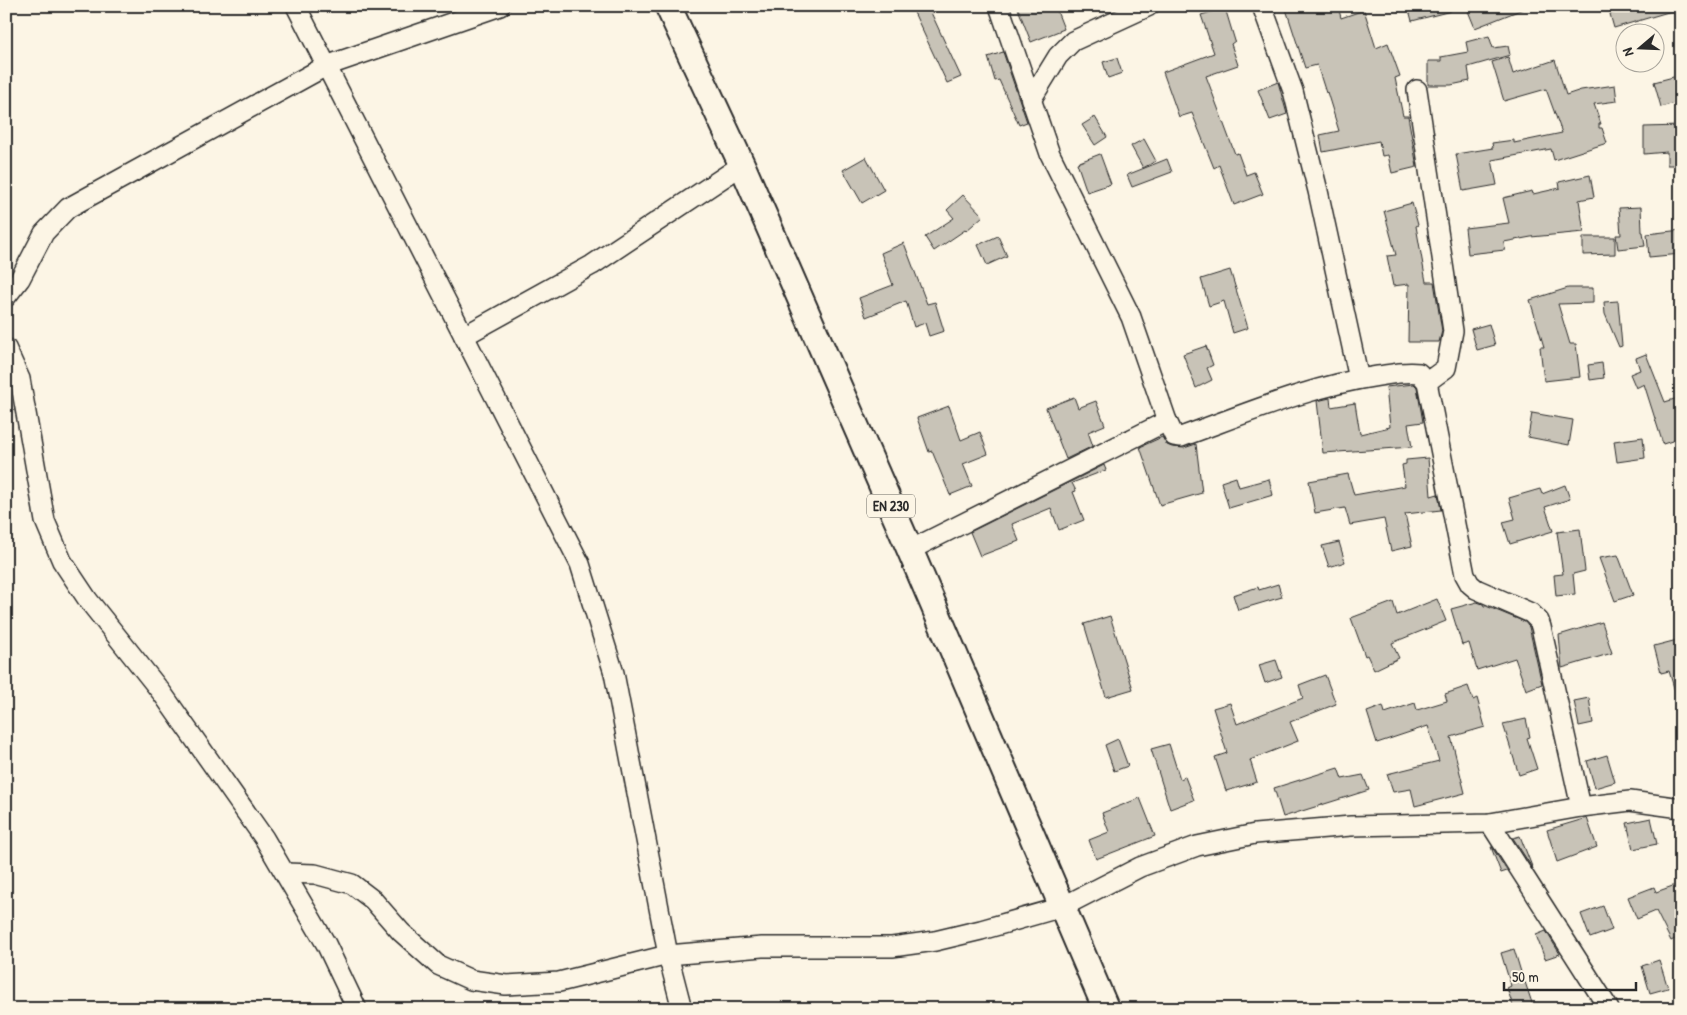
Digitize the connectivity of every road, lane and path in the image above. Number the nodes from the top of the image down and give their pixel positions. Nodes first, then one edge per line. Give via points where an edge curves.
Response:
1 (296, 6) edge
2 (500, 6) edge
3 (668, 6) edge
4 (999, 6) edge
5 (1149, 6) edge
6 (1262, 6) edge
7 (326, 66) junction
8 (1416, 90) dead end
9 (1031, 100) junction
10 (742, 166) junction
11 (6, 297) edge
12 (464, 336) junction
13 (6, 348) edge
14 (1359, 379) junction
15 (1427, 382) junction
16 (1167, 421) junction
17 (910, 550) junction
18 (1581, 807) junction
19 (1681, 808) edge
20 (1490, 823) junction
21 (285, 873) junction
22 (1062, 908) junction
23 (668, 955) junction
24 (354, 1008) edge
25 (682, 1009) edge
26 (1106, 1009) edge
27 (1609, 1009) edge

1 - 7 street
2 - 7 street
3 - 10 main road, EN 230
4 - 9 street
5 - 9 street via 1073,41 1058,56
6 - 14 street via 1293,91
7 - 11 street via 68,208 44,232 20,279
7 - 12 street
8 - 15 street via 1453,331 1446,368
9 - 16 street via 1050,154 1131,317
10 - 12 street via 592,265
10 - 17 main road, EN 230
12 - 23 street via 580,564 614,673
13 - 21 street via 20,379 45,521 62,561 88,600 162,694 264,838
14 - 15 street via 1407,372 1419,373
14 - 16 street via 1305,393 1181,437 1174,436
15 - 18 street via 1465,575 1476,589 1531,613 1541,627
16 - 17 street
17 - 22 main road, EN 230
18 - 19 street via 1630,801
18 - 20 street
20 - 22 street via 1351,826 1255,834 1197,846 1140,867
20 - 27 street
21 - 23 street via 315,874 352,884 373,900 401,932 438,965 471,980 506,985 559,982
21 - 24 street via 326,944
22 - 23 street via 935,941 892,947 762,947
22 - 26 main road, EN 230
23 - 25 street

